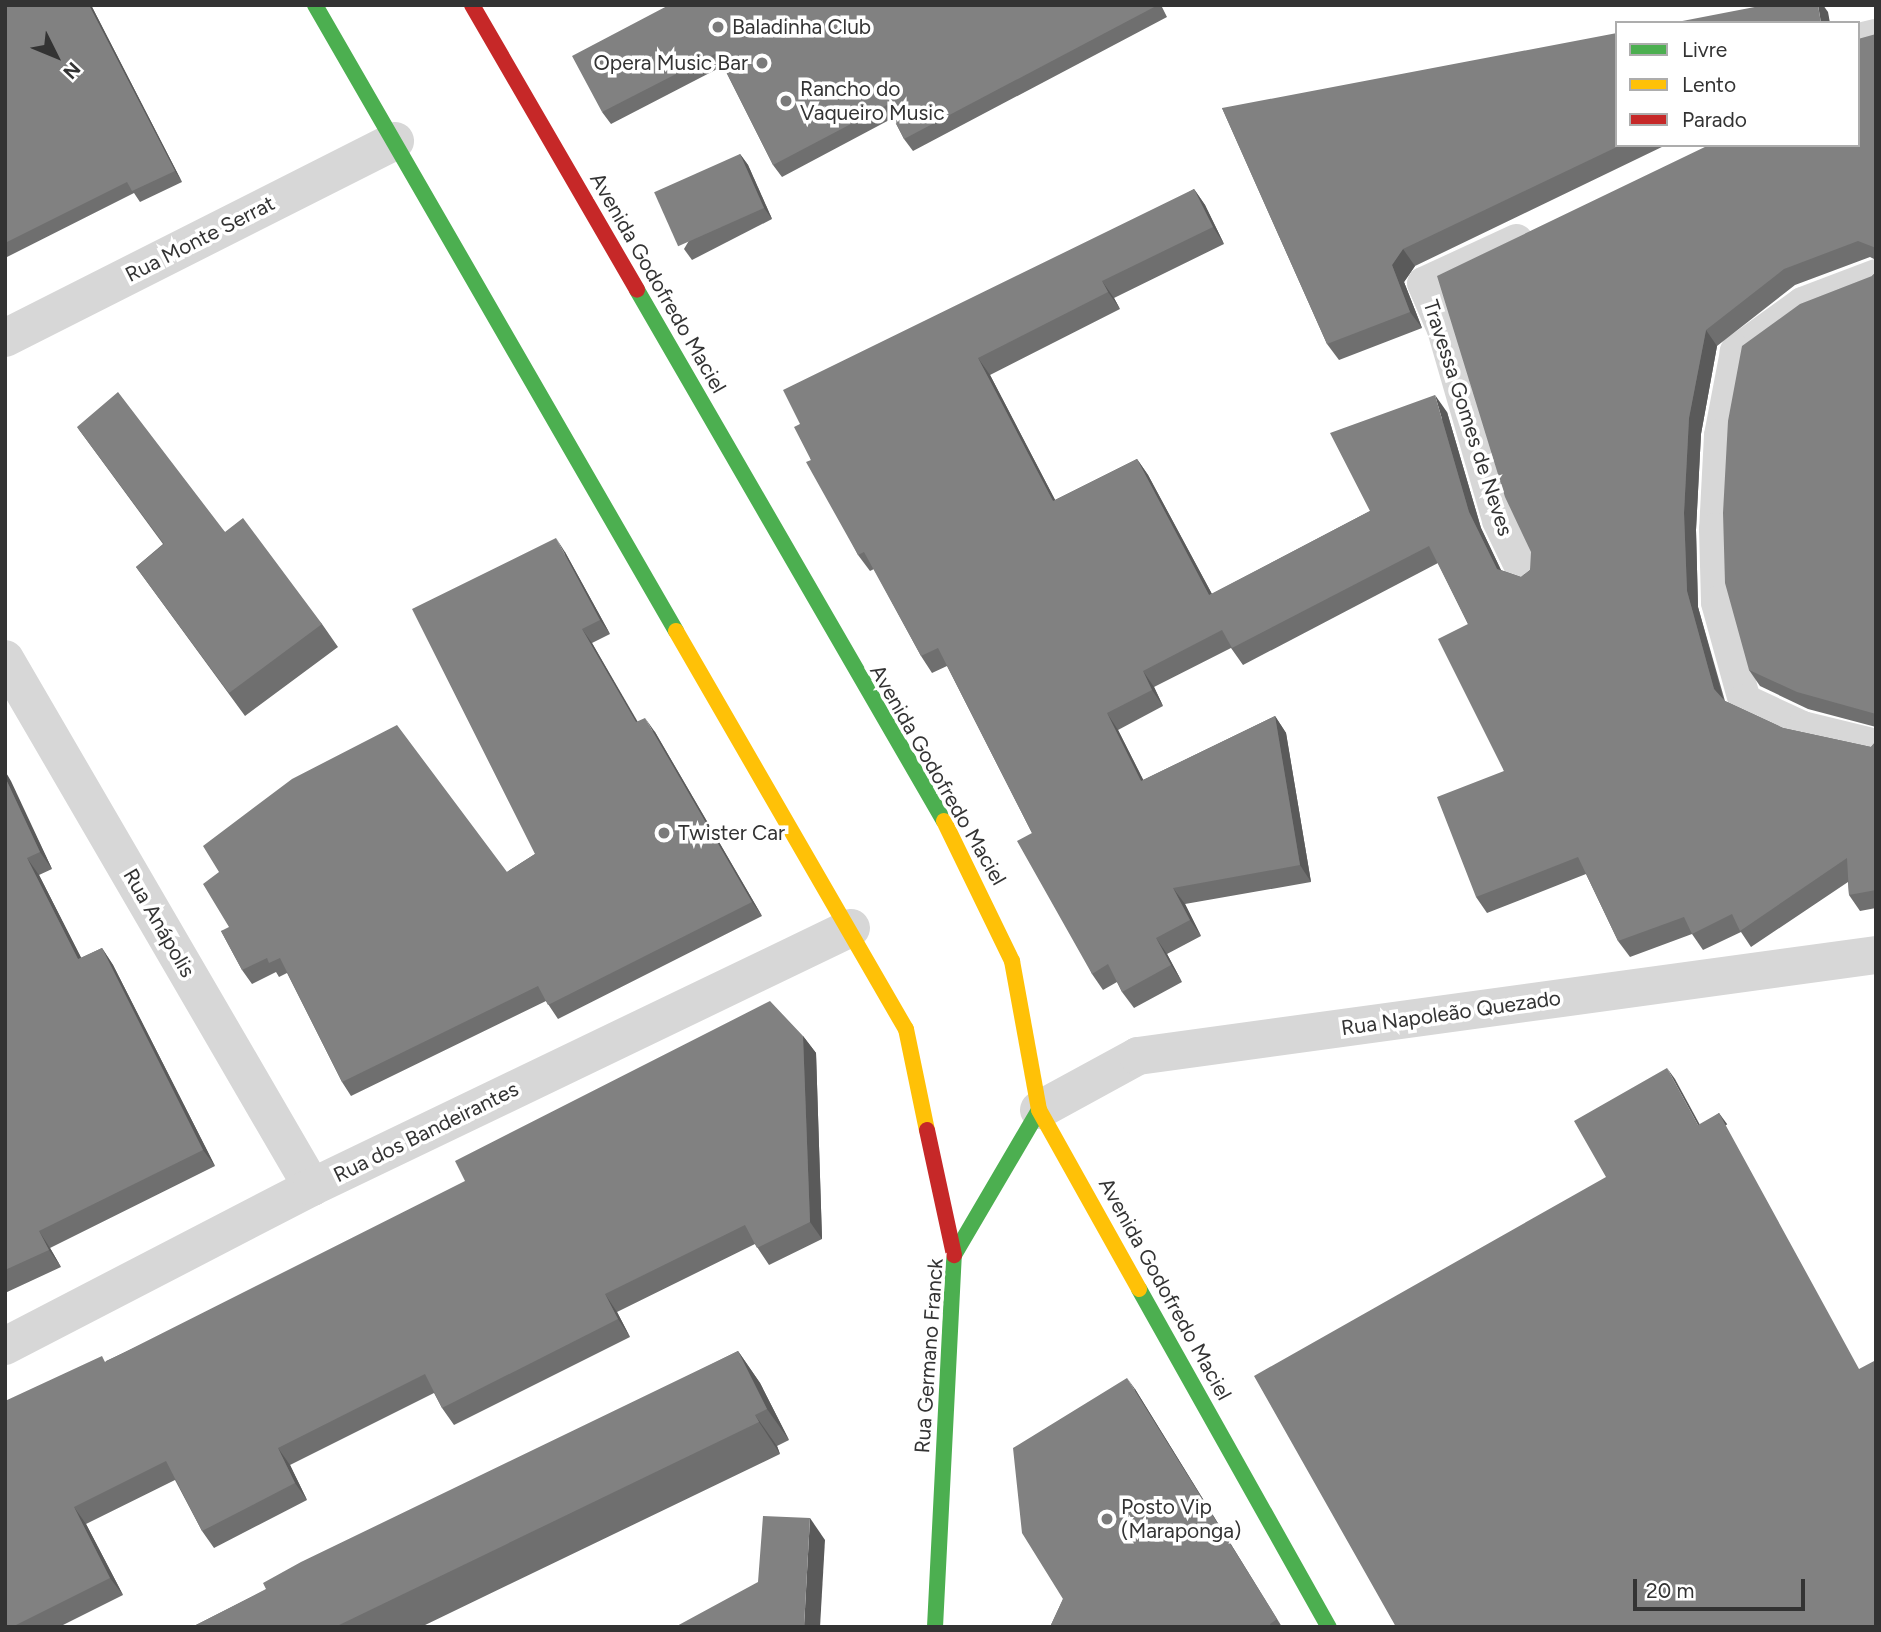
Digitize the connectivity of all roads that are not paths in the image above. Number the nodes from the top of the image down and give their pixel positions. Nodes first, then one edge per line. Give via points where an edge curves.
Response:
1 (315, 5) edge
2 (472, 5) edge
3 (395, 141) junction
4 (1542, 229) edge
5 (1876, 275) edge
6 (5, 338) edge
7 (1525, 576) edge
8 (5, 659) edge
9 (1876, 745) edge
10 (851, 928) junction
11 (1876, 955) edge
12 (1039, 1110) junction
13 (312, 1187) junction
14 (954, 1255) junction
15 (5, 1346) edge
16 (935, 1627) edge
17 (1329, 1627) edge

1 - 3 main road
2 - 12 main road, Avenida Godofredo Maciel via 972,869 1012,961
3 - 6 street, Rua Monte Serrat
3 - 10 main road
4 - 7 lane, Travessa Gomes de Neves via 1423,283 1443,329 1498,520
5 - 9 lane via 1802,303 1736,351 1720,435 1715,529 1725,649 1744,700 1802,727
8 - 13 street, Rua Anápolis
10 - 13 street, Rua dos Bandeirantes
10 - 14 main road via 906,1030
11 - 12 street, Rua Napoleão Quezado via 1138,1056
12 - 14 main road, Rua Germano Franck
12 - 17 main road, Avenida Godofredo Maciel
13 - 15 street, Rua dos Bandeirantes
14 - 16 main road, Rua Germano Franck

